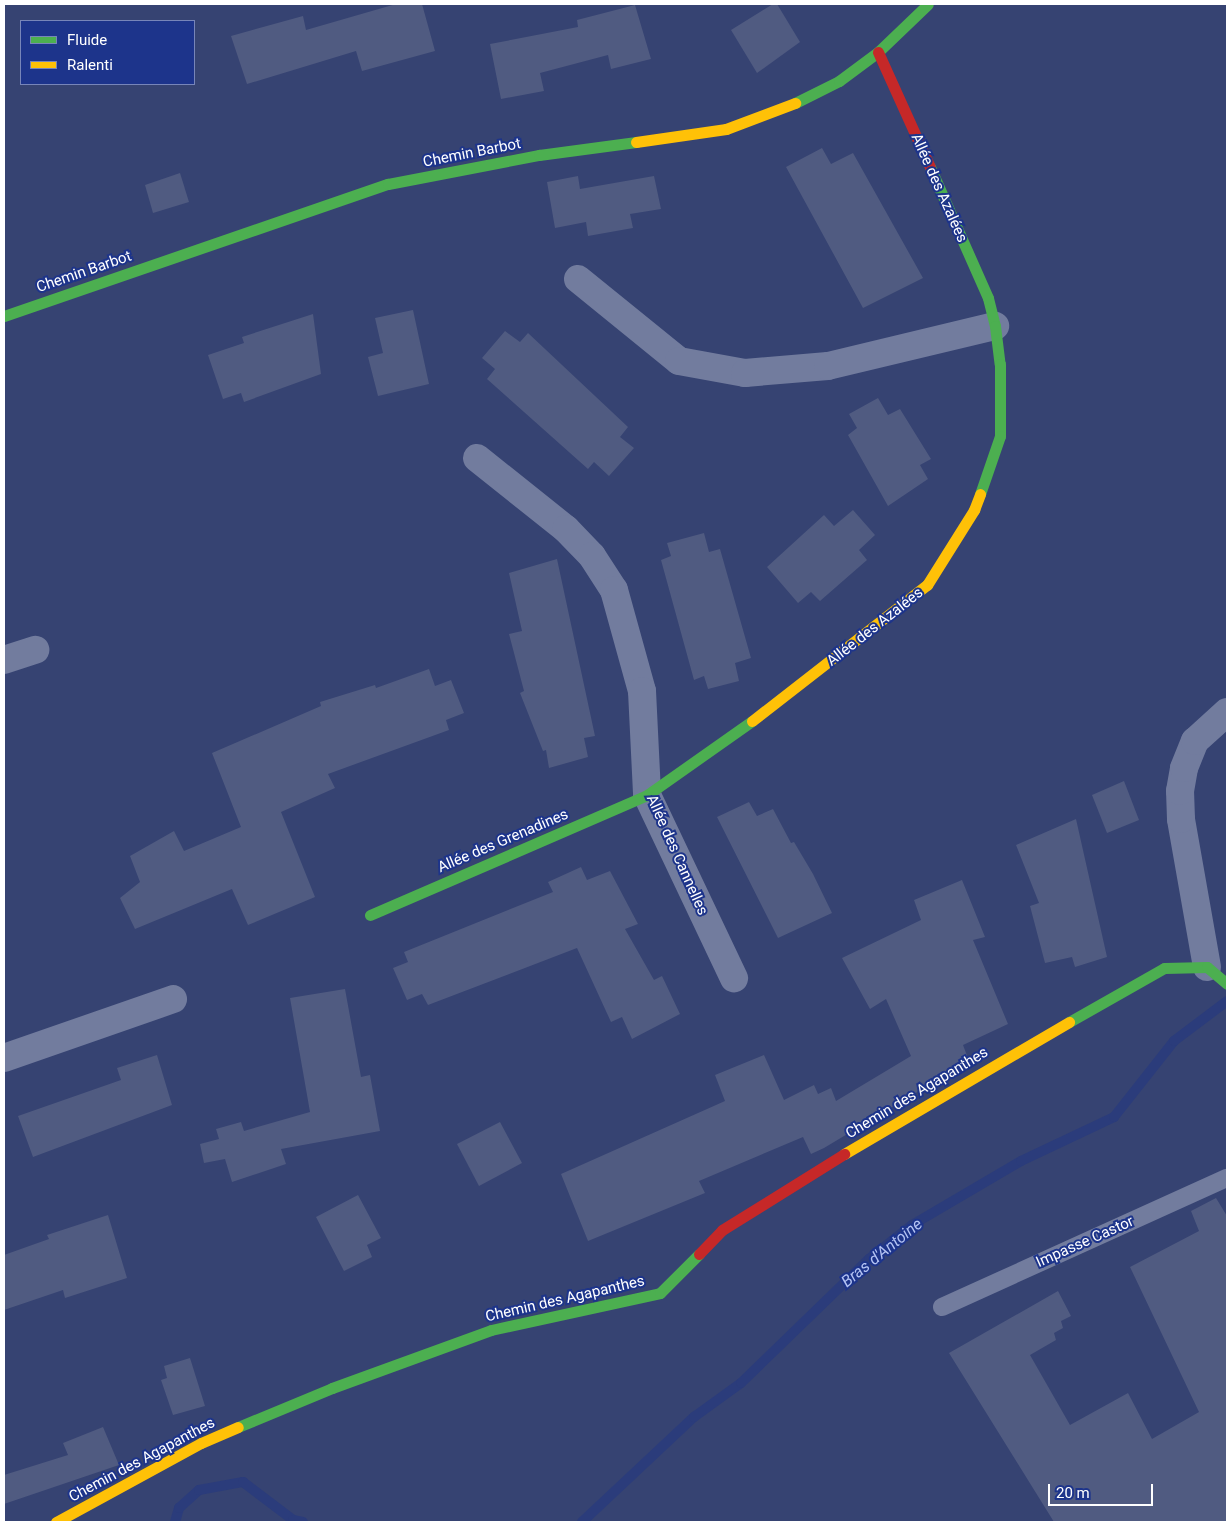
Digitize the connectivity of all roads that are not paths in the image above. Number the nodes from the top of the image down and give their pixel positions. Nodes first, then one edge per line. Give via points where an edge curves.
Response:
1 (928, 4) edge
2 (878, 52) junction
3 (578, 279) dead end
4 (4, 316) edge
5 (995, 326) junction
6 (477, 458) dead end
7 (35, 650) dead end
8 (4, 660) edge
9 (1227, 712) edge
10 (647, 795) junction
11 (370, 915) dead end
12 (1217, 975) edge
13 (734, 978) dead end
14 (173, 999) dead end
15 (4, 1058) edge
16 (1227, 1178) edge
17 (942, 1307) dead end
18 (56, 1522) edge

1 - 2 street, Chemin Barbot
2 - 4 street, Chemin Barbot via 839,81 793,104 726,129 539,155 388,184
2 - 5 street, Allée des Azalées via 988,298
3 - 5 street via 679,361 745,373 828,366
5 - 10 street, Allée des Azalées via 1000,364 1000,436 974,510 927,585 790,694
6 - 10 street, Allée des Cannelles via 566,529 592,556 614,590 642,691
7 - 8 street
9 - 12 street via 1195,741 1184,768 1180,791 1181,818
10 - 11 street, Allée des Grenadines
10 - 13 street, Allée des Cannelles
12 - 18 street, Chemin des Agapanthes via 1164,968 916,1109 722,1230 660,1293 491,1330 332,1388 201,1442
14 - 15 street
16 - 17 lane, Impasse Castor

